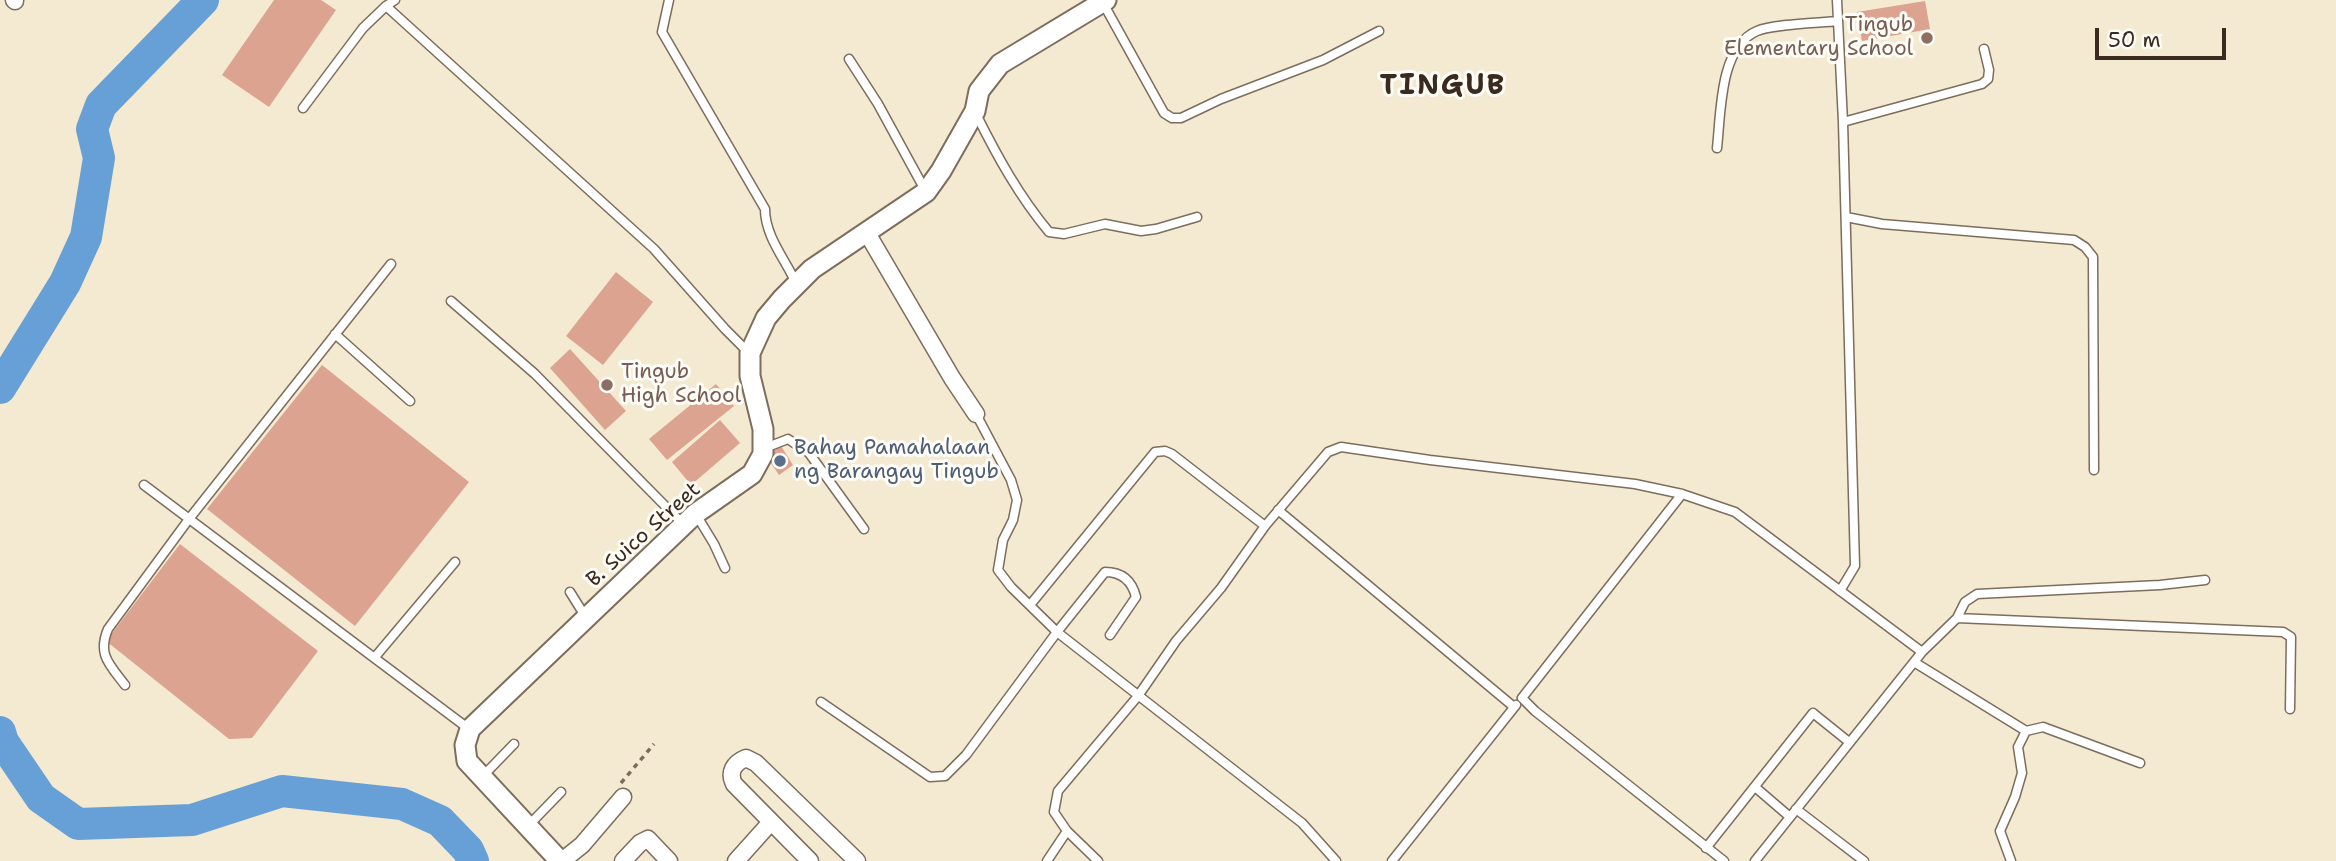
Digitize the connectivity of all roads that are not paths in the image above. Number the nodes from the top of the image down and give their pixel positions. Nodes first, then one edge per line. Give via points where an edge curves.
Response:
1 (395, 0) edge
2 (669, 0) edge
3 (1837, 0) edge
4 (1105, 2) edge
5 (386, 6) junction
6 (1838, 21) junction
7 (1379, 31) dead end
8 (1984, 49) dead end
9 (849, 59) dead end
10 (303, 108) dead end
11 (975, 111) junction
12 (1843, 122) junction
13 (1717, 148) dead end
14 (926, 192) junction
15 (1197, 217) dead end
16 (1846, 217) junction
17 (867, 233) junction
18 (391, 264) dead end
19 (797, 285) junction
20 (451, 301) dead end
21 (335, 334) junction
22 (750, 353) junction
23 (410, 401) dead end
24 (976, 414) joint
25 (763, 449) junction
26 (2094, 470) dead end
27 (144, 485) dead end
28 (1682, 494) junction
29 (1278, 510) junction
30 (189, 519) junction
31 (690, 520) junction
32 (1265, 526) junction
33 (864, 529) dead end
34 (455, 562) dead end
35 (725, 568) dead end
36 (2205, 580) dead end
37 (1840, 591) junction
38 (570, 592) dead end
39 (1030, 605) junction
40 (587, 618) junction
41 (1957, 618) junction
42 (1056, 632) junction
43 (1110, 635) dead end
44 (1922, 652) junction
45 (375, 657) junction
46 (1914, 662) junction
47 (125, 685) dead end
48 (1138, 696) junction
49 (1522, 698) junction
50 (821, 702) dead end
51 (1514, 707) junction
52 (2290, 709) dead end
53 (470, 729) junction
54 (2026, 732) junction
55 (1849, 742) junction
56 (514, 744) dead end
57 (2140, 763) dead end
58 (481, 778) junction
59 (1755, 787) junction
60 (561, 792) dead end
61 (623, 797) road end
62 (1796, 809) junction
63 (1790, 817) junction
64 (771, 822) junction
65 (527, 827) junction
66 (1067, 831) junction
67 (1706, 848) junction
68 (561, 861) edge
69 (623, 861) edge
70 (669, 861) edge
71 (736, 861) edge
72 (810, 861) edge
73 (857, 861) edge
74 (1047, 861) edge
75 (1098, 861) edge
76 (1336, 861) edge
77 (1392, 861) edge
78 (1724, 861) edge
79 (1755, 861) edge
80 (1864, 861) edge
81 (2011, 861) edge

1 - 5 lane
2 - 19 lane via 662,32 765,209 770,234
3 - 6 lane
4 - 7 lane via 1164,113 1172,118 1323,60
4 - 11 street via 1000,64 979,91
5 - 10 lane via 363,28
5 - 22 lane via 654,249
6 - 12 lane
6 - 13 lane via 1756,31 1739,46 1727,68
8 - 12 lane via 1989,70 1982,84
9 - 14 lane
11 - 14 street
11 - 15 lane via 1000,161 1049,232 1064,234 1105,224 1140,231
12 - 16 lane
14 - 17 street
16 - 26 lane via 2074,240 2085,247 2093,257
16 - 37 lane via 1855,566
17 - 19 street via 812,269
17 - 24 street
18 - 21 lane
19 - 22 street via 766,318
20 - 31 lane via 535,374 668,507
21 - 23 lane
21 - 30 lane
22 - 25 street
24 - 39 lane via 1017,500 998,570
25 - 31 street, B. Suico Street via 752,474
25 - 33 lane via 788,439 810,453
27 - 30 lane
28 - 29 lane via 1341,447 1328,452
28 - 37 lane via 1735,512
28 - 49 lane
29 - 32 lane
29 - 51 lane
30 - 45 lane
30 - 47 lane via 108,629 104,656
31 - 35 lane via 714,544
31 - 40 street, B. Suico Street
32 - 39 lane via 1172,454 1155,452
32 - 48 lane
34 - 45 lane
36 - 41 lane via 1977,594 1965,602
37 - 44 lane
38 - 40 lane
39 - 42 lane
40 - 53 street, B. Suico Street
41 - 44 lane
41 - 52 lane via 2283,632 2291,637
42 - 43 lane via 1105,572 1115,572 1133,586 1136,597
42 - 48 lane
42 - 50 lane via 966,755 945,776 930,777
44 - 46 lane
45 - 53 lane
46 - 54 lane
46 - 55 lane
48 - 66 lane via 1058,790 1054,812
48 - 76 lane via 1302,823
49 - 51 lane
49 - 67 lane
51 - 77 lane
53 - 58 street via 467,761
54 - 57 lane via 2043,727
54 - 81 lane via 2018,747 2022,773 2000,831
55 - 59 lane via 1813,713
55 - 62 lane
56 - 58 lane
58 - 65 street
59 - 63 lane
59 - 67 lane
60 - 65 lane
61 - 68 street via 582,845
62 - 63 lane
62 - 80 lane
63 - 79 lane
64 - 71 street
64 - 72 street
64 - 73 street via 730,776 746,758
65 - 68 street
66 - 74 lane
66 - 75 lane
67 - 78 lane
69 - 70 street via 648,839

